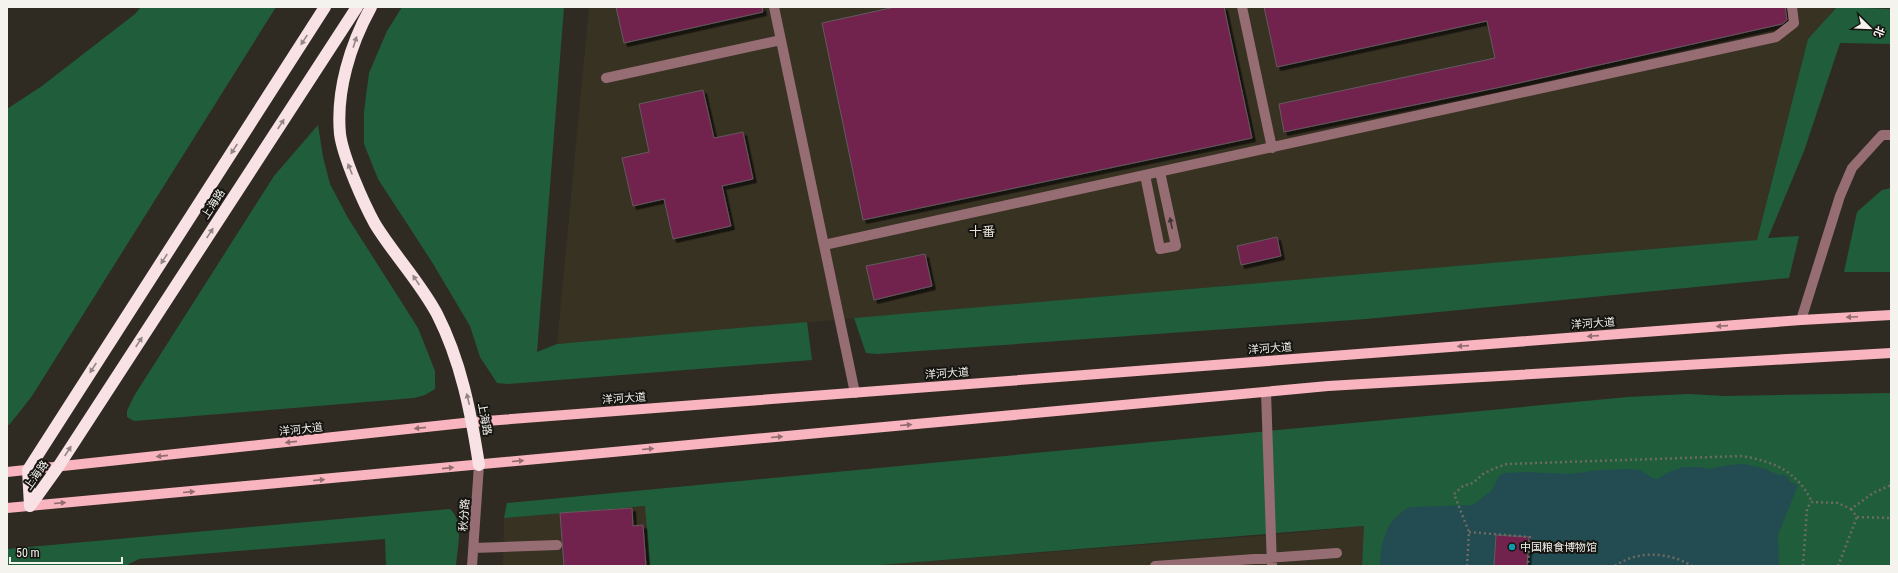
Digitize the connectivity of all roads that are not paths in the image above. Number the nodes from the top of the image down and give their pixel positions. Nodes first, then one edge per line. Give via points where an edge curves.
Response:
1 (325, 7) edge
2 (357, 7) edge
3 (371, 7) edge
4 (776, 7) edge
5 (1242, 7) edge
6 (1792, 7) edge
7 (781, 40) junction
8 (606, 78) dead end
9 (1891, 135) edge
10 (1272, 148) junction
11 (1160, 172) junction
12 (1145, 175) junction
13 (824, 246) junction
14 (1891, 314) edge
15 (1801, 320) junction
16 (1891, 353) edge
17 (1266, 392) junction
18 (855, 393) junction
19 (473, 422) junction
20 (479, 465) junction
21 (58, 467) junction
22 (28, 470) junction
23 (7, 472) edge
24 (30, 506) junction
25 (7, 508) edge
26 (557, 545) dead end
27 (474, 548) junction
28 (1337, 553) dead end
29 (1272, 562) edge
30 (472, 566) edge
31 (1155, 566) edge

1 -> 22 highway, 上海路
21 -> 2 highway, 上海路
19 -> 3 highway, 上海路 via 456,361 437,315 375,224 348,166 340,135 341,96 346,69 359,29
4 - 7 street
5 - 10 street
6 - 10 street via 1794,23 1776,37
7 - 8 street
7 - 13 street
9 - 15 street via 1882,135 1852,168 1840,196
10 - 11 street
11 - 12 street
12 -> 11 street via 1160,249 1176,246
12 - 13 street
13 - 18 street
14 -> 15 main road, 洋河大道
15 -> 18 main road, 洋河大道
16 - 17 main road via 1344,385
20 -> 17 main road
17 - 29 street
18 - 19 main road, 洋河大道
19 - 20 highway, 上海路
19 -> 21 main road, 洋河大道
24 -> 20 main road
20 - 27 street, 秋分路
21 - 22 main road, 洋河大道
21 - 24 highway, 上海路
22 - 23 main road, 洋河大道
22 - 24 highway, 上海路
24 - 25 main road
26 - 27 street
27 - 30 street, 秋分路
28 - 29 street
29 - 31 street

